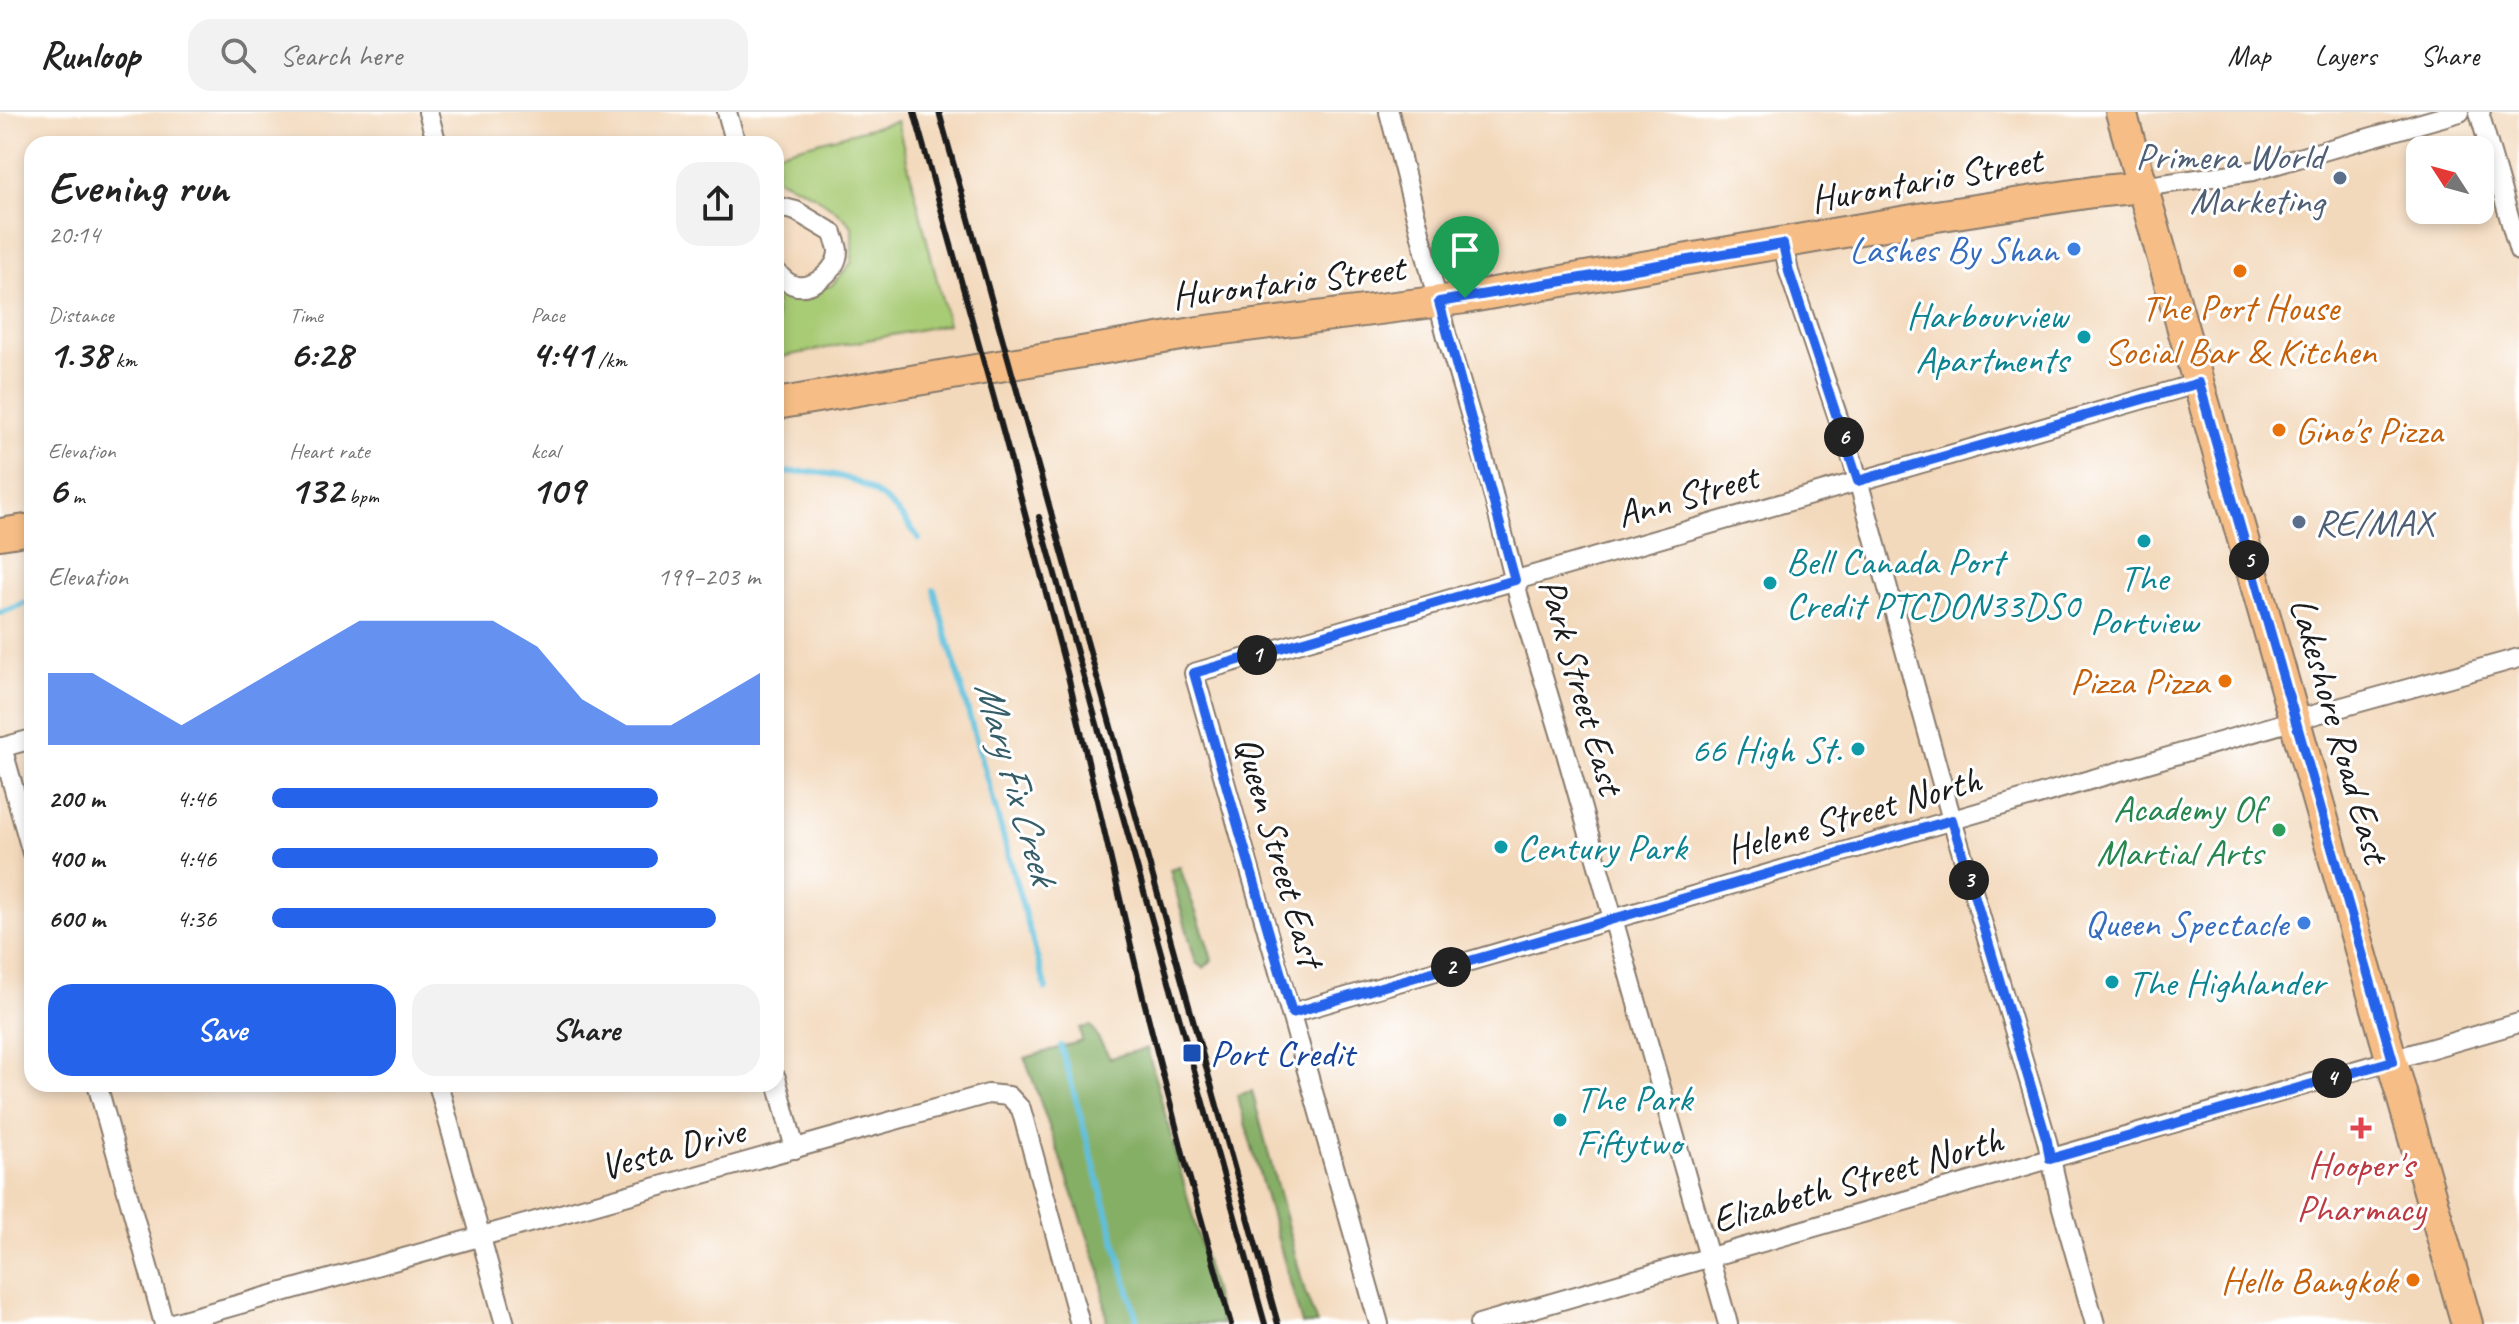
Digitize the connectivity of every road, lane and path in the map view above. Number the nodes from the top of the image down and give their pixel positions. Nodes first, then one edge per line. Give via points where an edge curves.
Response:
1 (428, 112) edge
2 (727, 112) edge
3 (1389, 112) edge
4 (2121, 112) edge
5 (2460, 112) edge
6 (2479, 112) edge
7 (435, 136) edge
8 (734, 136) edge
9 (2142, 187) junction
10 (784, 208) edge
11 (1783, 244) junction
12 (2519, 251) edge
13 (784, 280) edge
14 (1439, 302) junction
15 (2199, 383) junction
16 (784, 403) edge
17 (1858, 481) junction
18 (24, 530) edge
19 (0, 534) edge
20 (1515, 580) junction
21 (2519, 658) edge
22 (1194, 673) joint
23 (2295, 720) junction
24 (24, 741) edge
25 (1, 747) edge
26 (1952, 820) junction
27 (24, 826) edge
28 (1612, 919) junction
29 (1292, 1013) junction
30 (2519, 1023) edge
31 (2393, 1061) junction
32 (99, 1092) edge
33 (440, 1092) edge
34 (780, 1092) edge
35 (795, 1149) junction
36 (2050, 1159) junction
37 (480, 1237) junction
38 (1707, 1257) junction
39 (166, 1324) edge
40 (505, 1324) edge
41 (1080, 1324) edge
42 (1379, 1324) edge
43 (1479, 1324) edge
44 (1728, 1324) edge
45 (2095, 1324) edge
46 (2467, 1324) edge

1 - 7 street
2 - 8 street
3 - 14 street, Park Street East
4 - 9 main road, Lakeshore Road East
5 - 9 street via 2253,171
6 - 12 street
9 - 11 main road, Hurontario Street via 1984,208
9 - 15 main road, Lakeshore Road East
10 - 13 street via 833,233 838,251 829,272 813,284 797,286
11 - 14 main road, Hurontario Street
11 - 17 street
14 - 16 main road, Hurontario Street via 1199,332
14 - 20 street, Park Street East
15 - 17 street, Ann Street
15 - 23 main road, Lakeshore Road East
17 - 20 street, Ann Street
17 - 26 street
18 - 19 main road
20 - 22 street, Ann Street
20 - 28 street, Park Street East
21 - 23 street, Helene Street North
22 - 29 street, Queen Street East
23 - 26 street, Helene Street North
23 - 31 main road, Lakeshore Road East
24 - 25 street
25 - 27 street
26 - 28 street, Helene Street North
26 - 36 street
28 - 29 street, Helene Street North
28 - 38 street, Park Street East
29 - 42 street, Queen Street East
30 - 31 street, Elizabeth Street North
31 - 36 street, Elizabeth Street North
31 - 46 main road, Lakeshore Road East
32 - 39 street
33 - 37 street
34 - 35 street
35 - 37 street, Vesta Drive
35 - 41 street, Vesta Drive via 988,1094 1009,1096 1021,1109
36 - 38 street, Elizabeth Street North
36 - 45 street
37 - 39 street, Vesta Drive
37 - 40 street
38 - 43 street, Elizabeth Street North
38 - 44 street, Park Street East

